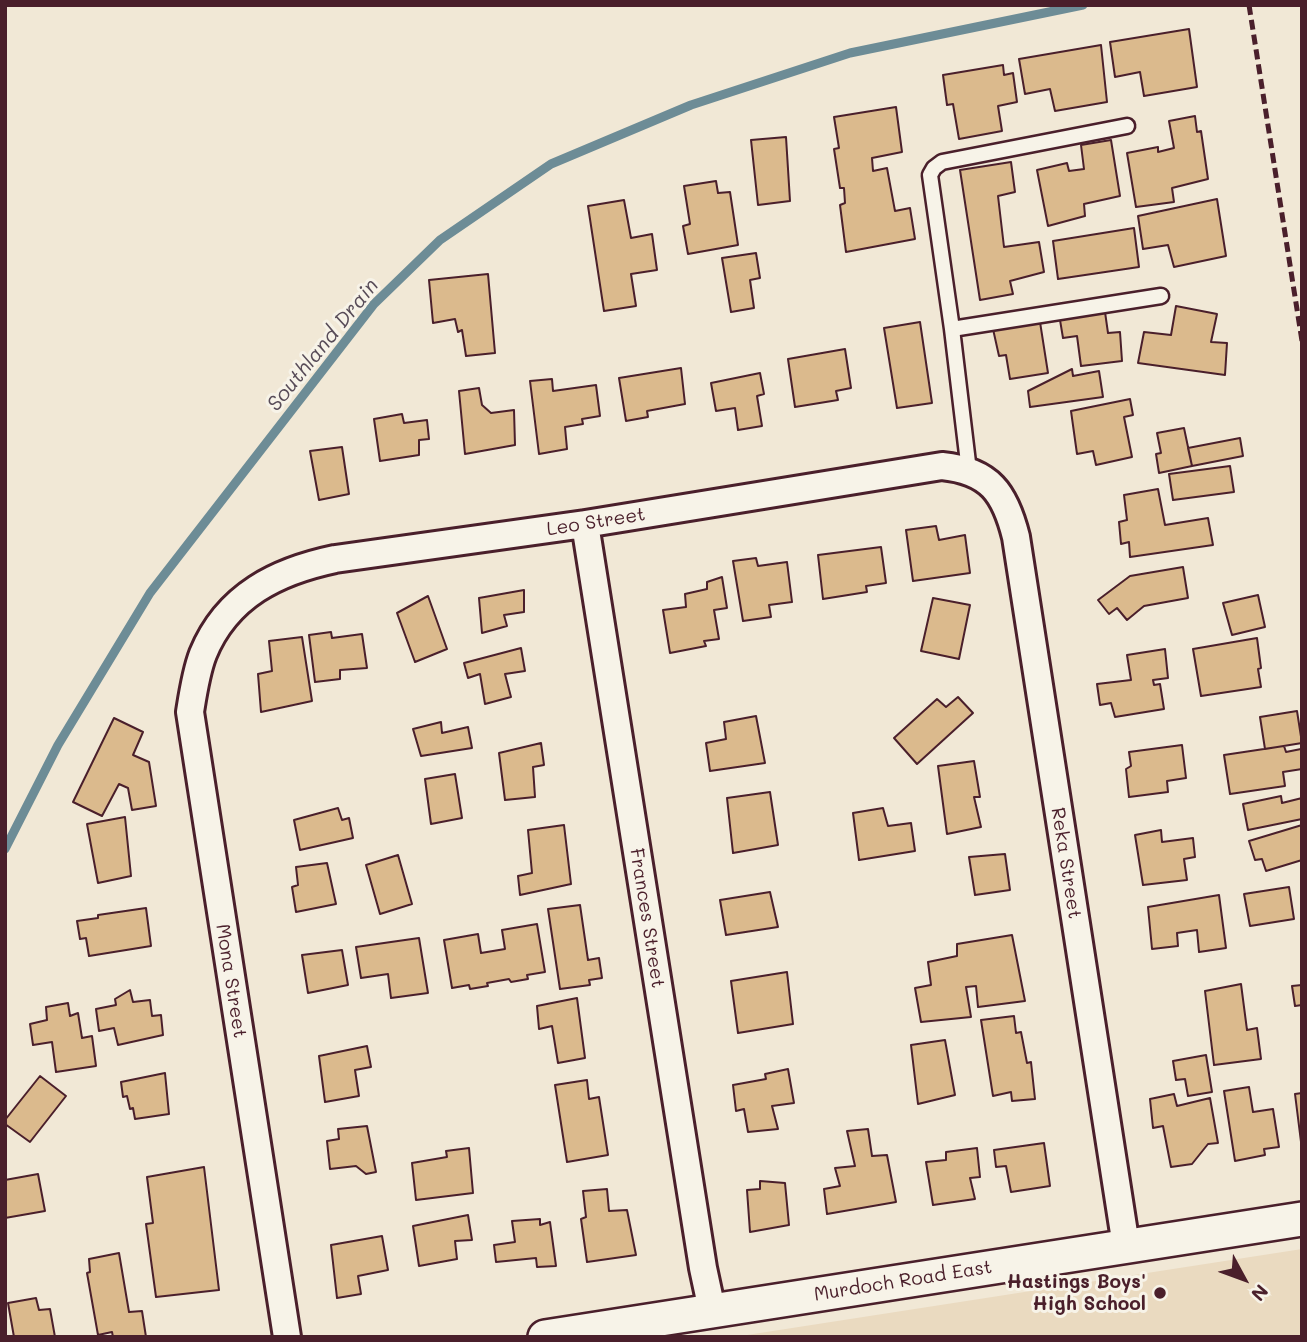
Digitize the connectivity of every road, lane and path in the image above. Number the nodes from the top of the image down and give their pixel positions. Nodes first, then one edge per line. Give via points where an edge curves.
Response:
1 (1128, 126) dead end
2 (1161, 296) dead end
3 (952, 329) junction
4 (969, 471) junction
5 (992, 485) joint
6 (585, 524) junction
7 (216, 629) joint
8 (1302, 1219) edge
9 (1126, 1246) junction
10 (712, 1310) junction
11 (287, 1337) edge
12 (545, 1337) edge

1 - 3 lane via 942,162 934,168 930,183
2 - 3 lane
3 - 4 lane
4 - 5 street, Leo Street
4 - 6 street, Leo Street via 942,466
5 - 9 street, Reka Street via 1005,502 1016,537
6 - 7 street, Leo Street via 305,566 256,589
6 - 10 street, Frances Street
7 - 11 street, Mona Street via 203,653 190,712
8 - 9 street, Murdoch Road East
9 - 10 street, Murdoch Road East
10 - 12 street, Murdoch Road East

